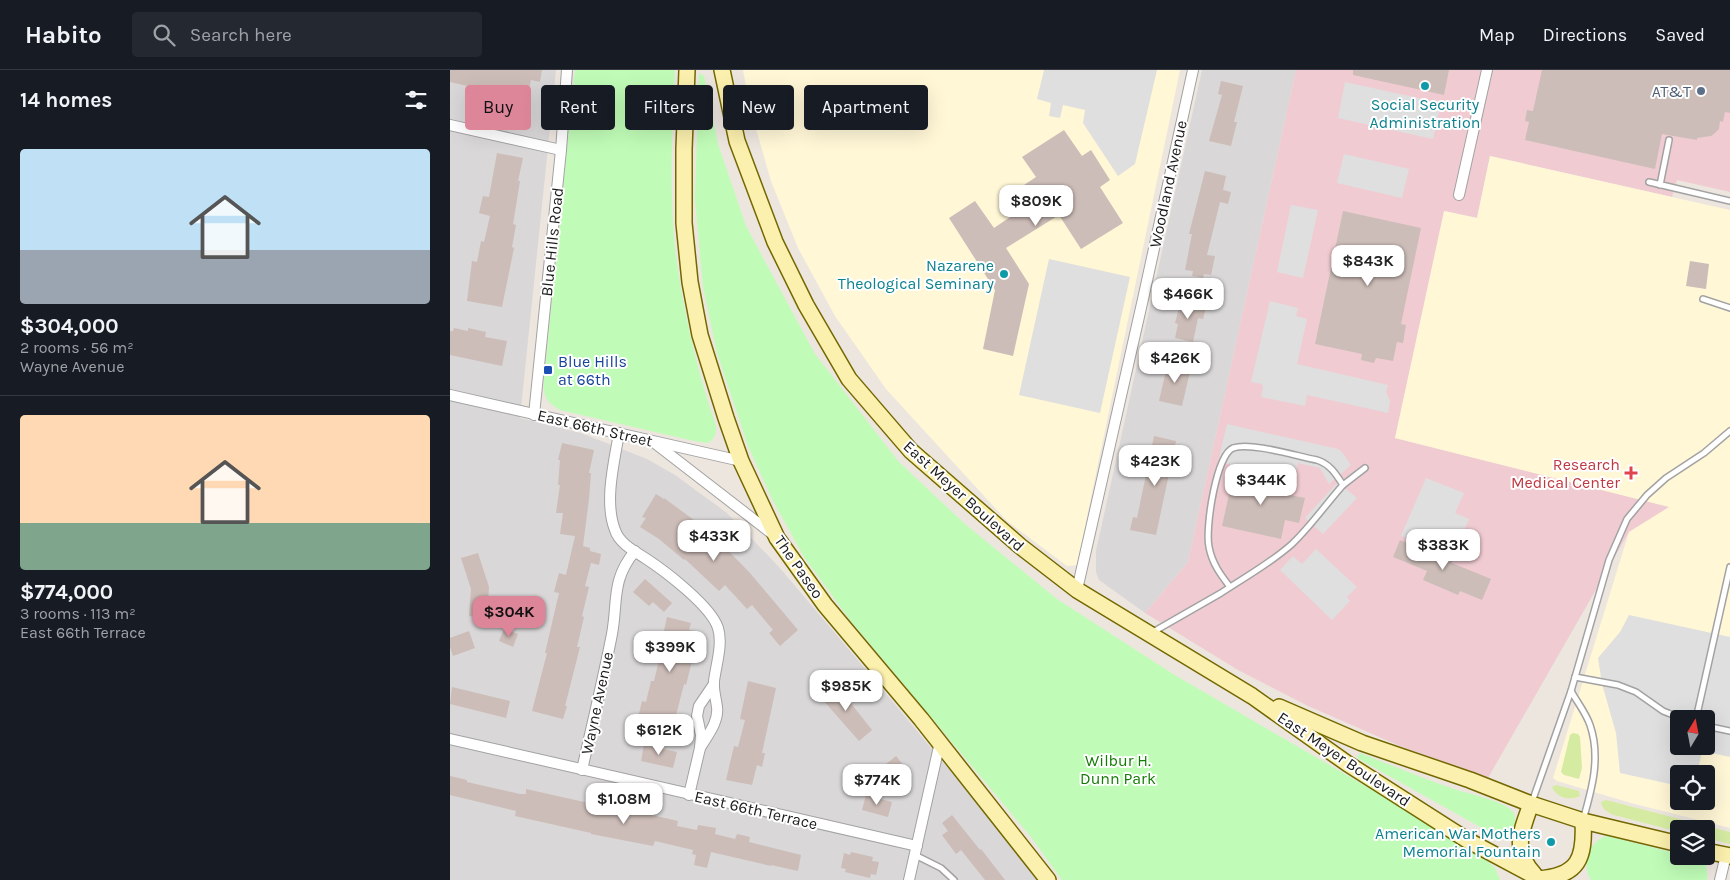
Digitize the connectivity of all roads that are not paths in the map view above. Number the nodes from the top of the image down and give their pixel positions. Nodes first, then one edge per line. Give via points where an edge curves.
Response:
1 (567, 70) edge
2 (687, 70) edge
3 (722, 70) edge
4 (1193, 70) edge
5 (1487, 70) edge
6 (450, 125) edge
7 (1669, 140) dead end
8 (561, 150) junction
9 (1649, 182) dead end
10 (1660, 185) junction
11 (1459, 195) dead end
12 (1730, 201) edge
13 (1703, 299) dead end
14 (1730, 308) edge
15 (450, 395) edge
16 (534, 415) junction
17 (1730, 431) edge
18 (618, 433) junction
19 (653, 441) junction
20 (741, 461) junction
21 (1365, 468) dead end
22 (1343, 485) junction
23 (776, 538) junction
24 (634, 551) junction
25 (1730, 567) edge
26 (1230, 587) junction
27 (1077, 590) junction
28 (1150, 634) junction
29 (1575, 676) junction
30 (714, 684) junction
31 (1571, 691) junction
32 (1252, 696) junction
33 (1698, 710) edge
34 (1670, 714) edge
35 (1715, 728) edge
36 (1730, 731) edge
37 (450, 739) edge
38 (940, 742) junction
39 (700, 748) junction
40 (582, 770) junction
41 (689, 795) junction
42 (1531, 804) junction
43 (1582, 821) junction
44 (1670, 842) edge
45 (916, 851) junction
46 (1715, 853) edge
47 (1728, 856) edge
48 (909, 880) edge
49 (954, 880) edge
50 (1048, 880) edge
51 (1539, 880) edge
52 (1720, 880) edge

1 - 8 street, Blue Hills Road
2 - 20 main road, The Paseo via 684,214 690,282 700,335
3 - 27 main road, East Meyer Boulevard via 737,141 775,242 806,305 849,379 911,451 1020,546
4 - 27 street, Woodland Avenue
5 - 11 street
6 - 8 street
7 - 10 lane
8 - 16 street, Blue Hills Road
9 - 10 lane
10 - 12 lane
13 - 14 lane
15 - 16 street, East 66th Street
16 - 18 street, East 66th Street
17 - 29 lane via 1666,478 1628,519 1609,560
18 - 19 street, East 66th Street
18 - 24 street via 609,508 615,532
19 - 20 street, East 66th Street
19 - 23 street
20 - 23 main road, The Paseo
21 - 22 lane
22 - 26 lane via 1288,547
22 - 26 lane via 1323,462 1249,446 1231,449 1221,464 1208,531 1208,546 1214,564
23 - 38 main road, The Paseo via 825,605
24 - 30 street via 662,570 708,612 718,628
24 - 40 street, Wayne Avenue via 622,568 618,582 612,635
25 - 33 lane
26 - 28 lane
27 - 28 main road, East Meyer Boulevard
28 - 32 main road, East Meyer Boulevard
29 - 31 lane
29 - 34 lane via 1636,692
30 - 39 street via 718,709 716,721
30 - 39 street via 699,706
31 - 42 lane
31 - 43 lane via 1590,724 1595,746 1591,794
32 - 42 main road, East Meyer Boulevard via 1362,743
32 - 51 main road, East Meyer Boulevard via 1348,764 1467,840
35 - 36 lane
37 - 40 street, East 66th Terrace
38 - 45 street
38 - 50 main road, The Paseo
39 - 41 street
40 - 41 street, East 66th Terrace
41 - 45 street, East 66th Terrace
42 - 43 main road
42 - 51 main road via 1520,843 1523,860
43 - 44 main road
43 - 51 main road via 1583,849 1580,858 1558,876
45 - 48 street
45 - 49 lane
46 - 47 main road
47 - 52 street

